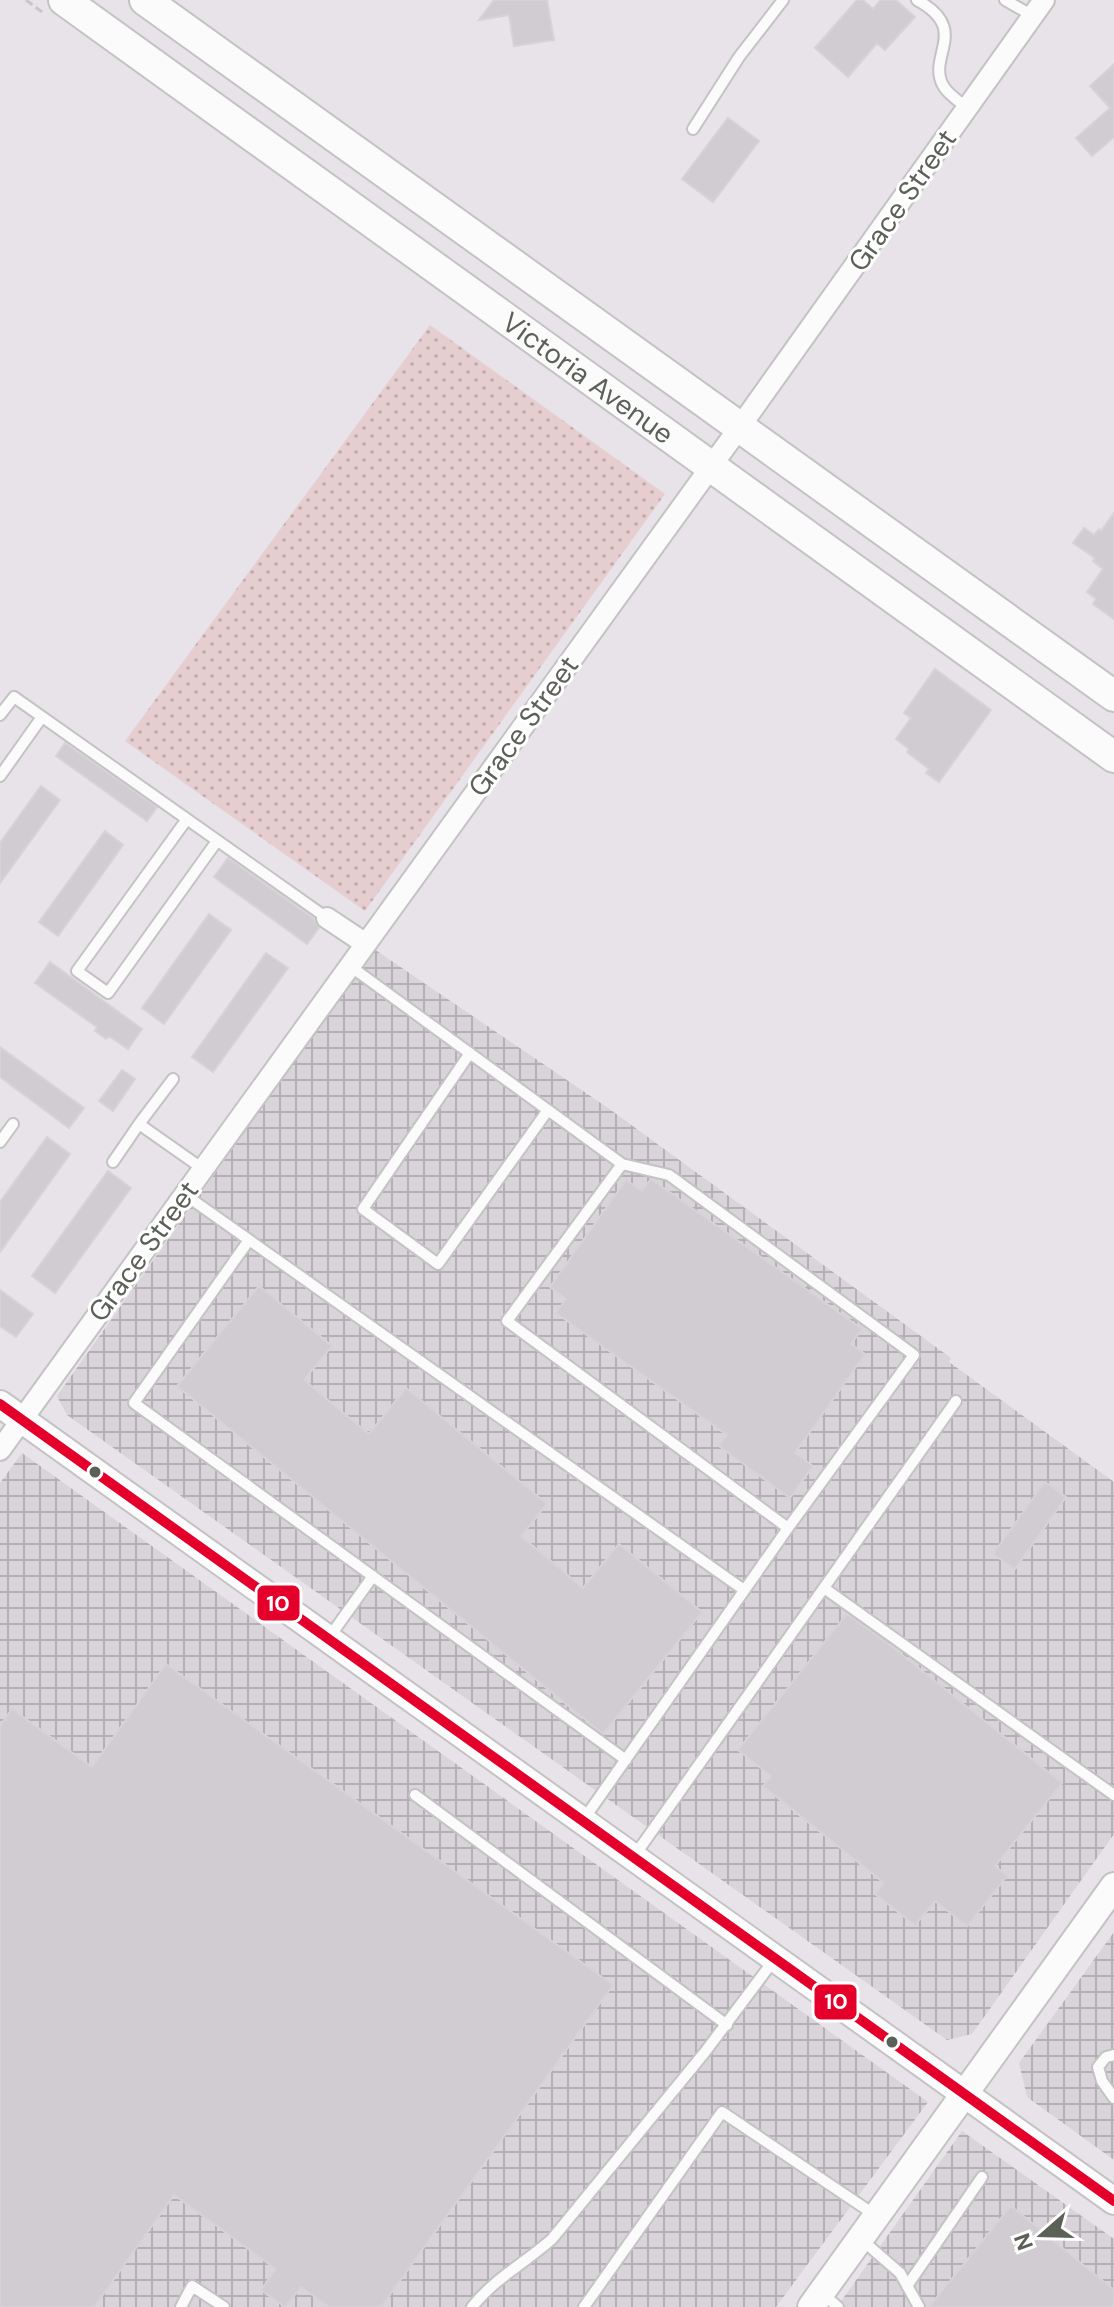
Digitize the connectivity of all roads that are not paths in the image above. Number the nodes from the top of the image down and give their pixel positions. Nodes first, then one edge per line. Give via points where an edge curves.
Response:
1 (64, 0) edge
2 (145, 0) edge
3 (783, 0) edge
4 (917, 0) edge
5 (1005, 0) edge
6 (1038, 8) edge
7 (967, 108) junction
8 (693, 129) dead end
9 (740, 427) junction
10 (711, 466) junction
11 (1114, 696) edge
12 (0, 715) edge
13 (42, 717) junction
14 (1114, 757) edge
15 (0, 776) edge
16 (187, 819) junction
17 (217, 841) junction
18 (327, 918) joint
19 (366, 944) junction
20 (350, 966) junction
21 (470, 1053) junction
22 (173, 1079) dead end
23 (548, 1110) junction
24 (13, 1124) dead end
25 (139, 1124) junction
26 (0, 1142) edge
27 (113, 1162) dead end
28 (622, 1164) junction
29 (203, 1169) junction
30 (184, 1194) junction
31 (249, 1240) junction
32 (956, 1401) dead end
33 (0, 1404) edge
34 (22, 1419) junction
35 (0, 1450) edge
36 (788, 1528) junction
37 (373, 1576) junction
38 (824, 1588) junction
39 (744, 1590) junction
40 (328, 1639) junction
41 (626, 1760) junction
42 (415, 1795) dead end
43 (1114, 1795) edge
44 (583, 1821) junction
45 (633, 1857) junction
46 (1114, 1886) edge
47 (775, 1958) junction
48 (727, 2025) junction
49 (1114, 2055) edge
50 (965, 2094) junction
51 (1114, 2098) edge
52 (982, 2177) dead end
53 (1114, 2201) edge
54 (877, 2216) junction
55 (860, 2239) junction
56 (907, 2286) junction
57 (824, 2302) edge
58 (181, 2307) edge
59 (224, 2307) edge
60 (472, 2307) edge
61 (584, 2307) edge
62 (919, 2307) edge

1 - 10 main road, Victoria Avenue
2 - 9 main road, Victoria Avenue
3 - 8 lane
4 - 7 lane via 944,25 939,72 944,87
5 - 6 lane
6 - 7 street, Grace Street
7 - 9 street, Grace Street
9 - 10 street, Grace Street
9 - 11 main road, Victoria Avenue
10 - 14 main road, Victoria Avenue
10 - 19 street, Grace Street
12 - 13 lane via 14,697
13 - 15 lane
13 - 16 lane
16 - 17 lane
16 - 17 lane via 77,971 108,993
17 - 18 lane
18 - 19 street
19 - 20 street, Grace Street
20 - 21 lane
20 - 29 street, Grace Street
21 - 23 lane
21 - 23 lane via 363,1209 438,1264
22 - 25 lane
23 - 28 lane
24 - 26 lane
25 - 27 lane
25 - 29 lane
28 - 36 lane via 507,1321
28 - 36 lane via 669,1175 914,1355
29 - 30 street, Grace Street
30 - 31 lane
30 - 34 street, Grace Street
31 - 37 lane via 134,1403
31 - 39 lane
32 - 38 lane
33 - 34 street
34 - 35 street, Grace Street
34 - 40 street
36 - 39 lane
37 - 40 lane
37 - 41 lane
38 - 43 lane
38 - 45 lane
39 - 41 lane
40 - 44 street
41 - 44 lane
42 - 48 lane
44 - 45 street
45 - 47 street
46 - 50 street
47 - 48 lane
47 - 50 street
48 - 60 lane via 552,2239 508,2271
49 - 51 lane via 1098,2067
50 - 53 street
50 - 54 street
52 - 56 lane
54 - 55 street
54 - 61 lane via 722,2112
55 - 56 lane via 900,2273
55 - 57 street
56 - 62 lane
58 - 59 lane via 192,2286

